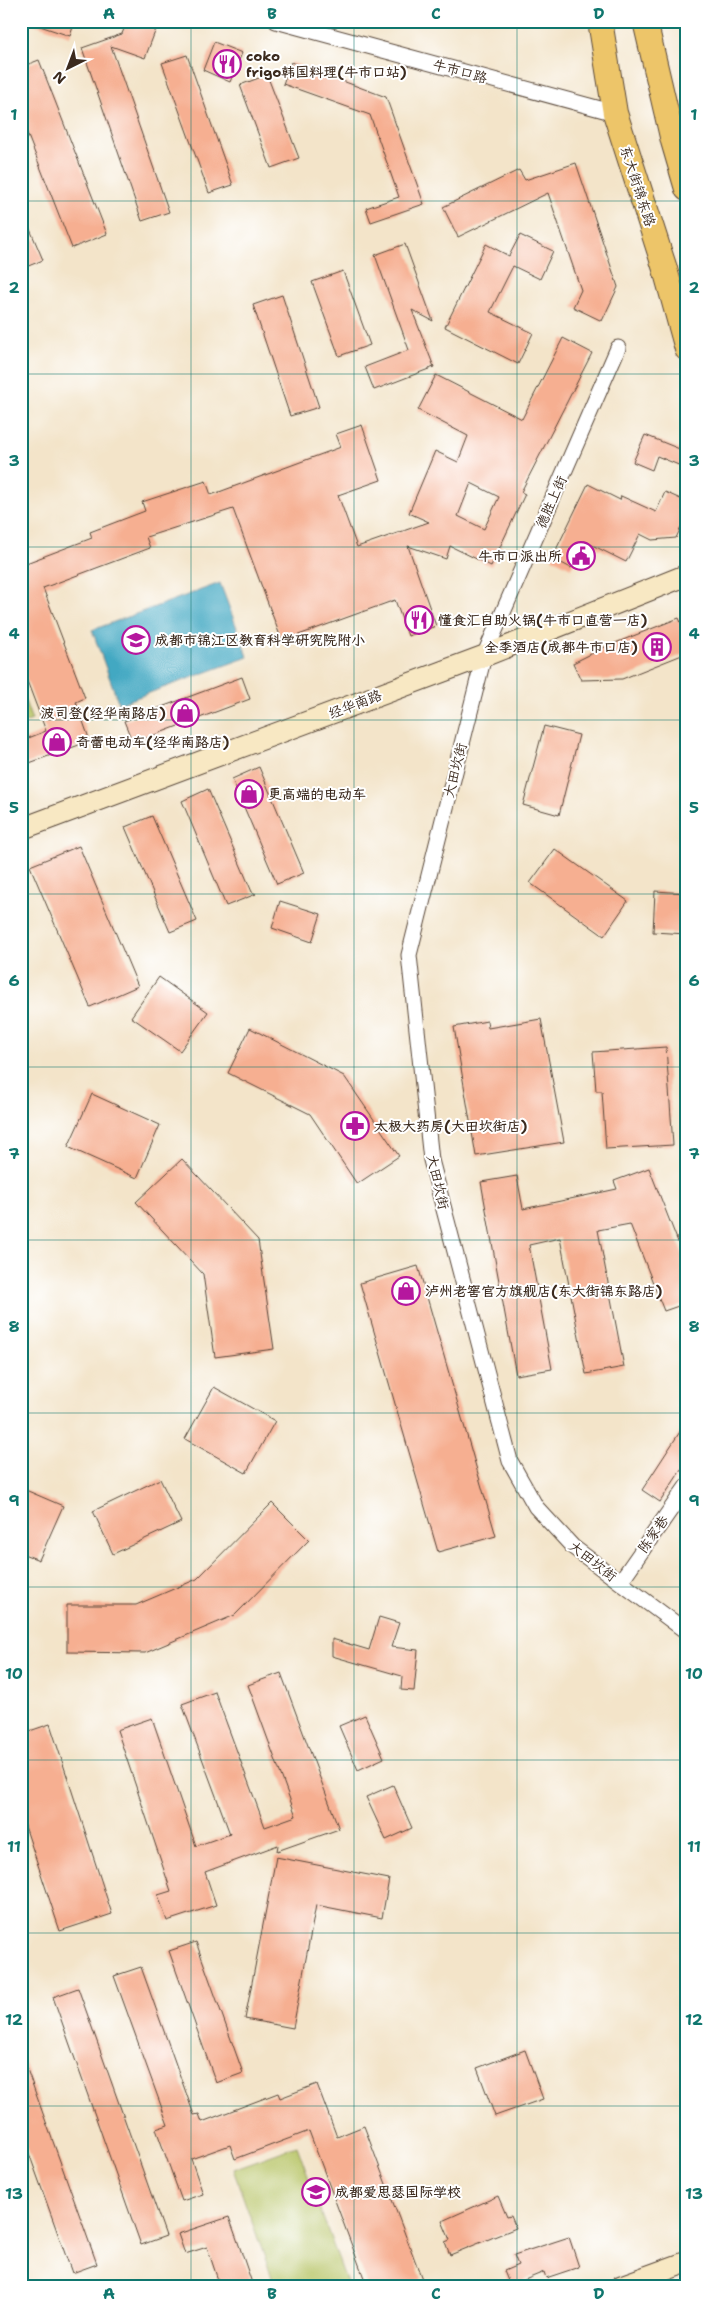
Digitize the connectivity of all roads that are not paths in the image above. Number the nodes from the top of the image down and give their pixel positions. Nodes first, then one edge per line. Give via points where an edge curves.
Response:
1 (276, 21) edge
2 (600, 21) edge
3 (645, 21) edge
4 (615, 114) junction
5 (687, 189) edge
6 (618, 348) dead end
7 (687, 349) edge
8 (687, 575) edge
9 (484, 656) junction
10 (21, 829) edge
11 (687, 1486) edge
12 (620, 1582) junction
13 (687, 1632) edge
14 (687, 2262) edge
15 (621, 2286) edge

1 - 4 street, 牛市口路
2 - 4 main road, 东大街锦东路
3 - 5 main road
4 - 7 main road, 东大街锦东路
6 - 9 street, 德胜上街
8 - 9 street, 经华南路
9 - 10 street, 经华南路
9 - 12 street, 大田坎街 via 409,955 431,1160 510,1460 536,1507 573,1547
11 - 12 street, 陈家巷
12 - 13 street, 大田坎街
14 - 15 street

